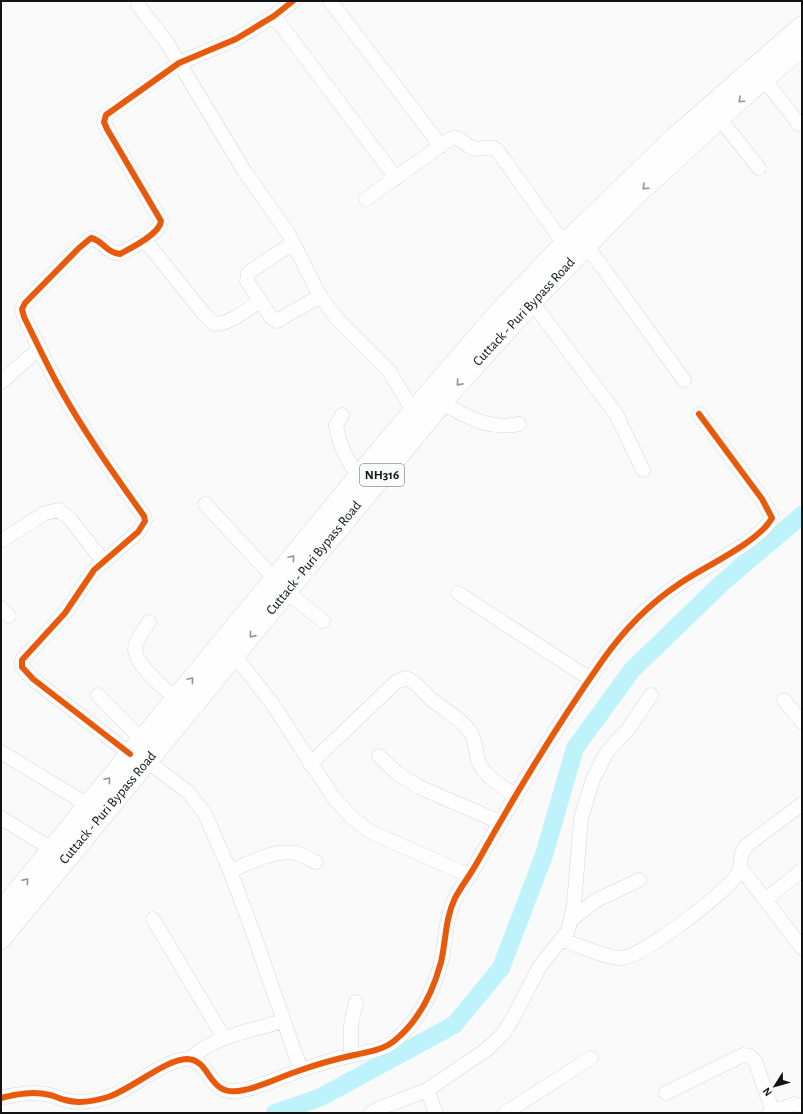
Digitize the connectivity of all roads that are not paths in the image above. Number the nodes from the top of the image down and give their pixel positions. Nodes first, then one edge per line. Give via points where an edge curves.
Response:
1 (293, 1) edge
2 (330, 1) edge
3 (138, 5) dead end
4 (274, 16) junction
5 (802, 26) edge
6 (802, 47) edge
7 (180, 63) junction
8 (764, 79) junction
9 (720, 119) junction
10 (799, 124) dead end
11 (441, 146) junction
12 (759, 168) dead end
13 (396, 178) junction
14 (366, 200) dead end
15 (144, 239) junction
16 (293, 243) junction
17 (564, 244) junction
18 (587, 246) junction
19 (320, 296) junction
20 (260, 301) junction
21 (532, 302) junction
22 (40, 348) junction
23 (684, 380) dead end
24 (1, 382) edge
25 (441, 403) junction
26 (413, 411) junction
27 (699, 414) dead end
28 (342, 415) dead end
29 (519, 424) dead end
30 (643, 470) dead end
31 (358, 477) junction
32 (205, 504) dead end
33 (1, 541) edge
34 (103, 561) junction
35 (281, 585) junction
36 (458, 593) dead end
37 (324, 621) dead end
38 (150, 622) dead end
39 (235, 656) junction
40 (590, 679) junction
41 (98, 695) dead end
42 (651, 695) dead end
43 (176, 699) junction
44 (784, 700) dead end
45 (802, 722) edge
46 (1, 752) edge
47 (140, 752) junction
48 (379, 756) dead end
49 (310, 764) junction
50 (515, 796) junction
51 (802, 804) edge
52 (88, 805) junction
53 (1, 818) edge
54 (500, 822) junction
55 (52, 849) junction
56 (316, 862) dead end
57 (740, 868) junction
58 (802, 870) edge
59 (230, 871) junction
60 (470, 876) junction
61 (639, 880) dead end
62 (765, 900) junction
63 (1, 911) edge
64 (153, 919) dead end
65 (572, 919) junction
66 (1, 939) edge
67 (563, 940) junction
68 (802, 948) edge
69 (356, 1002) dead end
70 (283, 1021) junction
71 (224, 1038) junction
72 (351, 1056) junction
73 (591, 1058) dead end
74 (190, 1059) junction
75 (301, 1070) junction
76 (427, 1090) junction
77 (666, 1093) dead end
78 (1, 1098) edge
79 (802, 1106) edge
80 (771, 1112) edge
81 (372, 1113) edge
82 (436, 1113) edge
83 (505, 1113) edge

1 - 4 street
2 - 11 street
3 - 7 street
4 - 7 street via 236,39
4 - 13 street
5 - 17 highway, Cuttack - Puri Bypass Road / NH316 via 675,137
6 - 8 highway, Cuttack - Puri Bypass Road / NH316
7 - 15 street via 114,108 106,115 104,122 161,220 155,232
7 - 16 street via 245,172
8 -> 9 highway, Cuttack - Puri Bypass Road / NH316
8 - 10 street
9 - 12 street
9 -> 18 highway, Cuttack - Puri Bypass Road / NH316 via 634,197
11 - 13 street
11 - 17 street via 454,137 476,149 488,146 497,150
13 - 14 street
15 - 20 street via 204,314 215,324 228,321
15 - 22 street via 120,254 112,253 98,239 92,238 25,303 22,309 24,317
16 - 19 street
16 - 20 street via 248,274 247,281
17 - 26 highway, Cuttack - Puri Bypass Road / NH316 via 498,313
18 - 21 highway, Cuttack - Puri Bypass Road / NH316
18 - 23 street
19 - 20 street via 277,320 271,317
19 - 26 street via 338,320 389,372
21 -> 25 highway, Cuttack - Puri Bypass Road / NH316
21 - 30 street via 616,414
22 - 24 street
22 - 34 street via 77,418 144,516 145,521 138,532
25 - 29 street via 489,425 502,427
25 - 35 highway, Cuttack - Puri Bypass Road / NH316
26 - 31 highway, Cuttack - Puri Bypass Road / NH316
27 - 40 street via 762,499 772,518 768,526 735,550 679,583 653,603 625,631
28 - 31 street via 336,424 340,444
35 -> 31 highway, Cuttack - Puri Bypass Road / NH316
32 - 35 street
33 - 34 street via 45,513 59,510 70,519
34 - 47 street via 64,613 22,660 22,667 34,679
35 - 37 street
35 -> 39 highway, Cuttack - Puri Bypass Road / NH316
43 -> 35 highway, Cuttack - Puri Bypass Road / NH316
36 - 40 street
38 - 43 street via 137,641 137,657 155,680
39 - 47 highway, Cuttack - Puri Bypass Road / NH316
39 - 49 street via 271,702
40 - 50 street
41 - 47 street
42 - 65 street via 629,728 607,752 588,793 581,818
43 - 47 highway, Cuttack - Puri Bypass Road / NH316
44 - 45 street
46 - 52 street
52 -> 47 highway, Cuttack - Puri Bypass Road / NH316
47 - 59 street via 197,802 205,814
47 - 66 highway, Cuttack - Puri Bypass Road / NH316
48 - 54 street via 397,773 414,784
49 - 50 street via 396,682 406,678 412,680 431,700 463,724 476,743 479,763 484,770
49 - 60 street via 343,808 371,832
50 - 54 street
51 - 57 street via 746,846 741,852
52 - 55 highway, Cuttack - Puri Bypass Road / NH316
53 - 55 street
54 - 60 street
63 -> 55 highway, Cuttack - Puri Bypass Road / NH316
56 - 59 street via 296,853 285,853 272,855
57 - 62 street
57 - 67 street via 721,892 665,936 630,957 614,958
58 - 62 street
59 - 70 street
60 - 72 street via 455,899 446,924 441,962 417,1018 391,1044
61 - 65 street via 595,901
62 - 68 street
64 - 71 street
65 - 67 street
67 - 76 street via 540,966 503,1034 486,1050
69 - 72 street via 351,1025
70 - 71 street
70 - 75 street
71 - 74 street
72 - 75 street
73 - 83 street
74 - 75 street via 202,1066 217,1086 228,1092 245,1090
74 - 78 street via 173,1063 109,1096 82,1102 29,1093
76 - 81 street
76 - 82 street
77 - 80 street via 747,1055 756,1063
79 - 80 street via 794,1104

